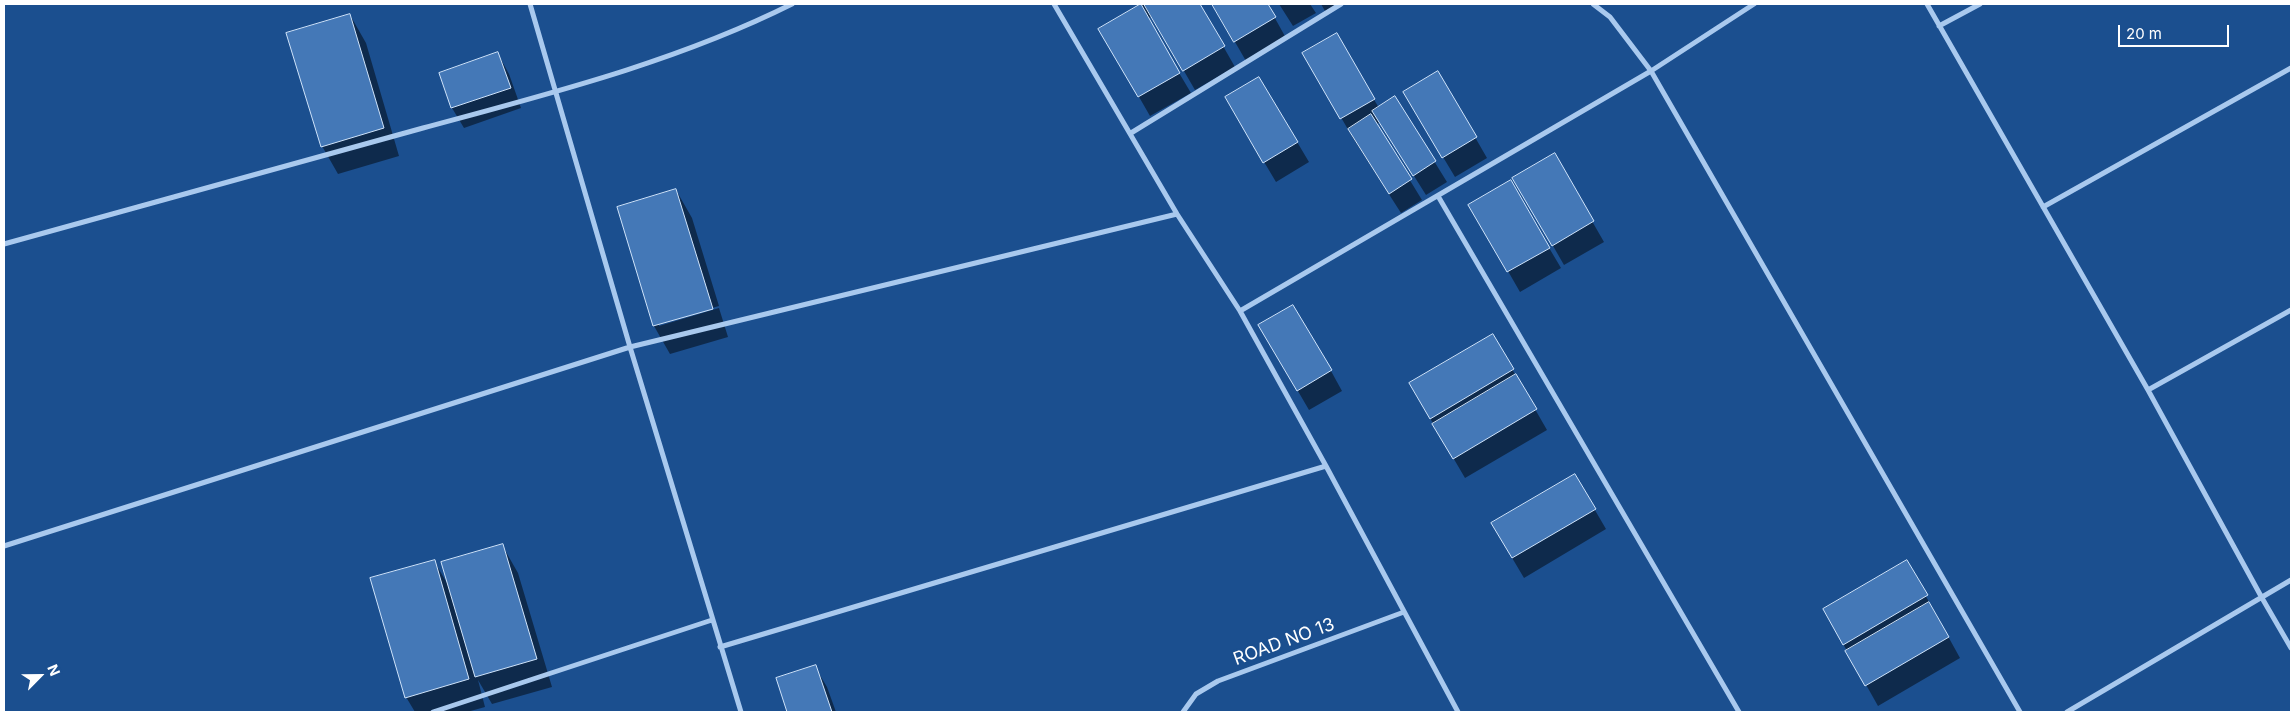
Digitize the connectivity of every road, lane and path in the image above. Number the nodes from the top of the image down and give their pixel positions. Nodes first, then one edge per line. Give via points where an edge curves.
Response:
1 (530, 4) edge
2 (792, 4) edge
3 (1054, 4) edge
4 (1341, 4) edge
5 (1592, 4) edge
6 (1754, 4) edge
7 (1928, 4) edge
8 (1980, 4) edge
9 (1939, 26) junction
10 (2291, 68) edge
11 (1651, 71) junction
12 (555, 92) junction
13 (1132, 134) junction
14 (1438, 196) junction
15 (2043, 207) junction
16 (1178, 214) junction
17 (4, 244) edge
18 (2291, 310) edge
19 (1240, 311) junction
20 (630, 347) junction
21 (2148, 390) junction
22 (1326, 466) junction
23 (4, 546) edge
24 (2291, 580) edge
25 (2262, 598) junction
26 (1404, 612) junction
27 (712, 620) junction
28 (720, 647) junction
29 (2291, 648) edge
30 (433, 712) edge
31 (741, 712) edge
32 (1183, 712) edge
33 (1458, 712) edge
34 (1739, 712) edge
35 (2020, 712) edge
36 (2067, 712) edge

1 - 12 street
2 - 12 street via 734,31
3 - 13 street
4 - 13 street
5 - 11 street via 1610,17
6 - 11 street
7 - 9 street
8 - 9 street
9 - 15 street
10 - 15 street
11 - 14 street
11 - 35 street
12 - 17 street
12 - 20 street
13 - 16 street
14 - 19 street
14 - 34 street
15 - 21 street
16 - 19 street
16 - 20 street
18 - 21 street
19 - 22 street
20 - 23 street
20 - 27 street
21 - 25 street
22 - 26 street
22 - 28 street
24 - 25 street
25 - 29 street
25 - 36 street
26 - 32 street, ROAD NO 13 via 1218,681 1196,694
26 - 33 street
27 - 28 street
27 - 30 street
28 - 31 street

